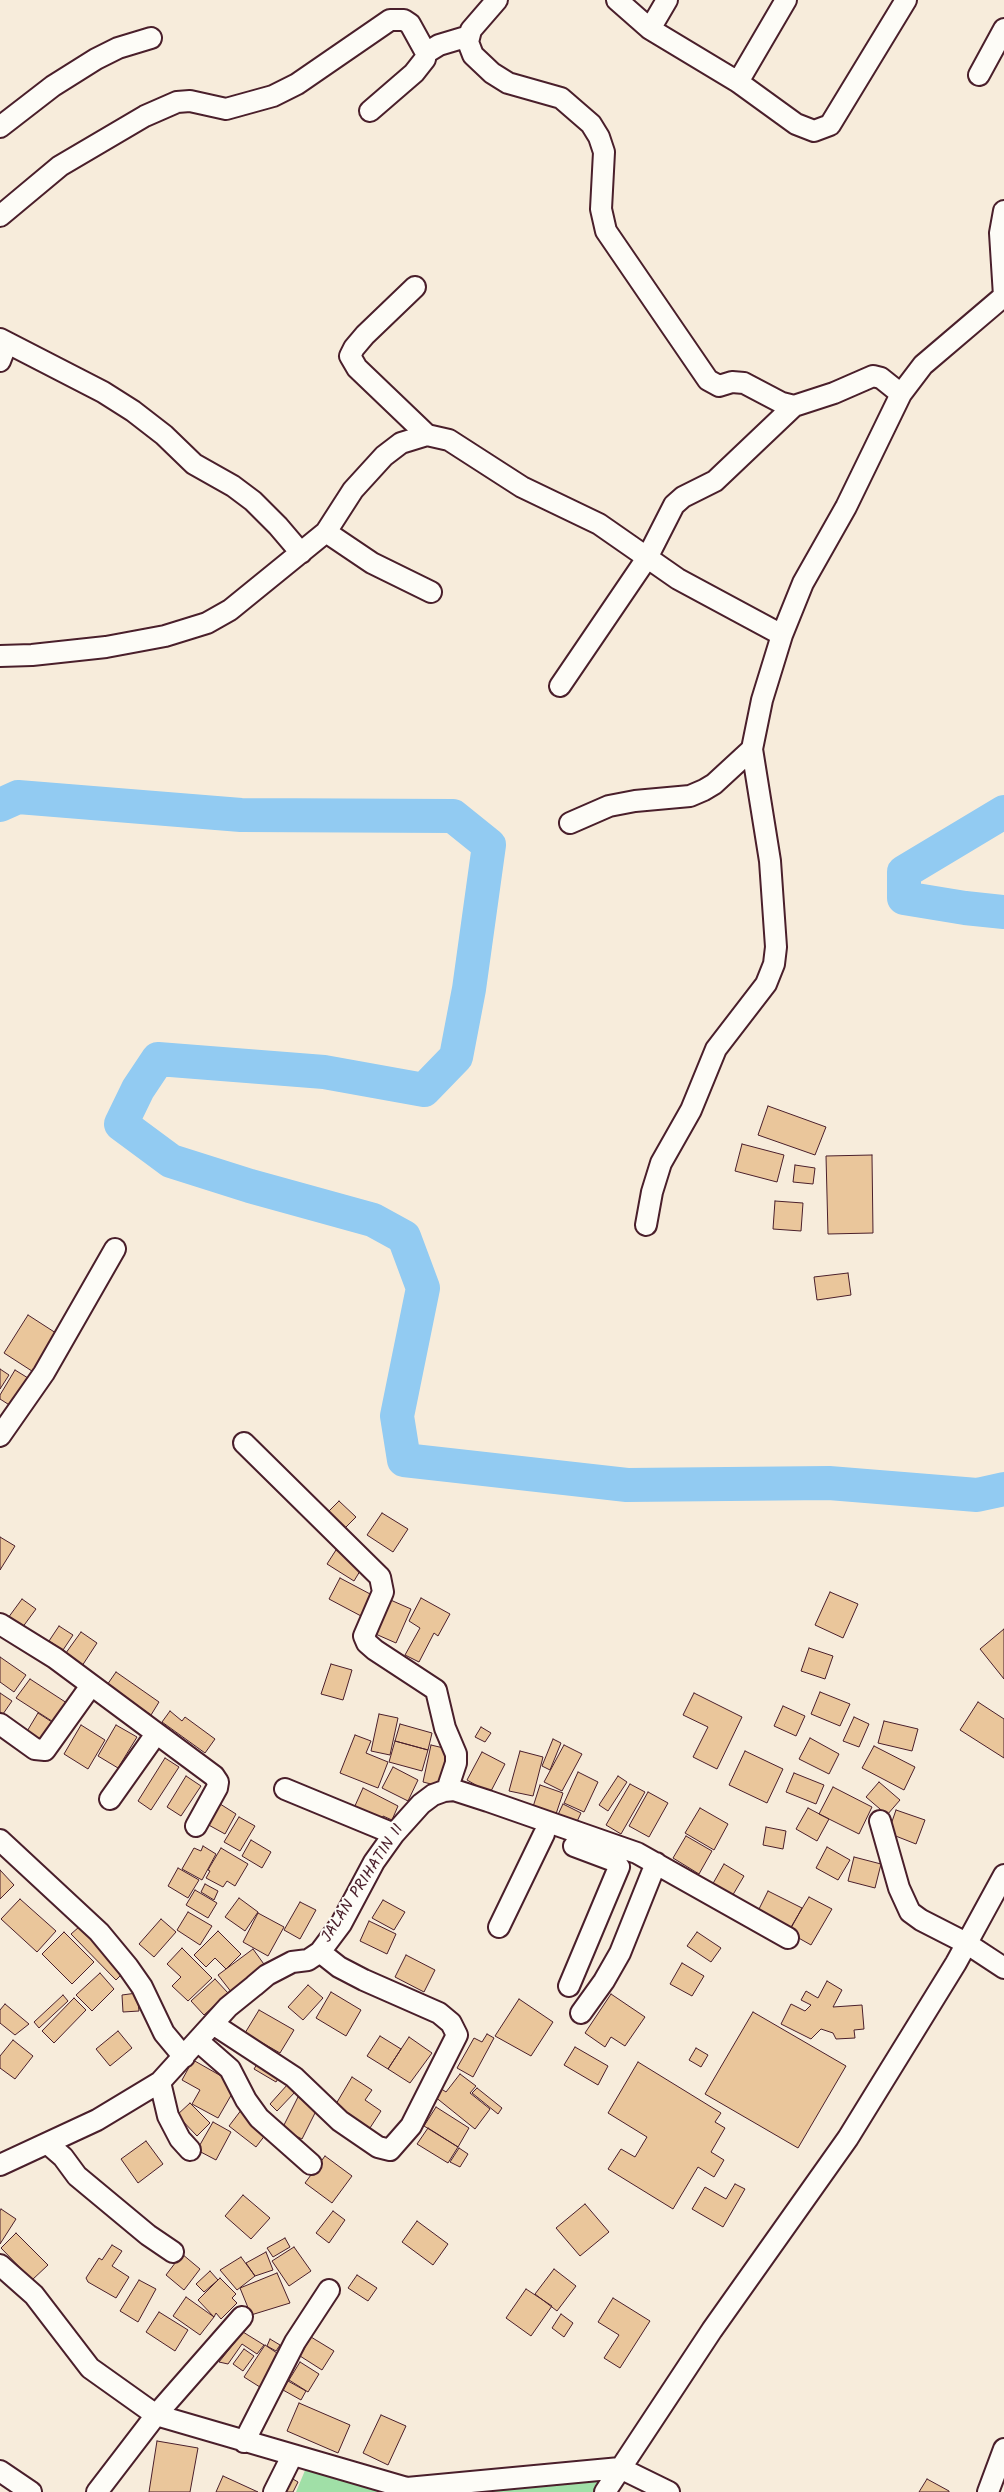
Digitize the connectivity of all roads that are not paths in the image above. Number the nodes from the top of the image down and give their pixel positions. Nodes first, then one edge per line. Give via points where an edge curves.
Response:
1 (497, 0) edge
2 (617, 0) edge
3 (667, 0) edge
4 (786, 0) edge
5 (906, 0) edge
6 (650, 28) junction
7 (1004, 29) edge
8 (469, 36) junction
9 (151, 38) dead end
10 (426, 53) junction
11 (979, 75) dead end
12 (738, 82) junction
13 (370, 111) dead end
14 (0, 127) edge
15 (1004, 211) edge
16 (0, 216) edge
17 (415, 287) dead end
18 (1004, 296) edge
19 (2, 348) edge
20 (901, 394) junction
21 (794, 406) junction
22 (427, 435) junction
23 (326, 532) junction
24 (301, 553) junction
25 (647, 558) junction
26 (431, 592) dead end
27 (782, 635) junction
28 (0, 656) edge
29 (560, 686) dead end
30 (752, 749) junction
31 (570, 823) dead end
32 (646, 1225) dead end
33 (115, 1249) dead end
34 (0, 1436) edge
35 (244, 1443) dead end
36 (0, 1624) edge
37 (90, 1687) junction
38 (0, 1724) edge
39 (156, 1734) junction
40 (285, 1789) dead end
41 (454, 1790) junction
42 (110, 1799) dead end
43 (880, 1822) dead end
44 (196, 1826) dead end
45 (546, 1828) junction
46 (394, 1834) junction
47 (0, 1840) edge
48 (656, 1863) junction
49 (1004, 1875) edge
50 (499, 1927) dead end
51 (788, 1938) dead end
52 (962, 1951) junction
53 (320, 1952) junction
54 (1004, 1968) edge
55 (569, 1986) dead end
56 (581, 2013) dead end
57 (213, 2024) junction
58 (199, 2042) junction
59 (184, 2057) junction
60 (160, 2082) junction
61 (48, 2144) junction
62 (190, 2150) dead end
63 (311, 2164) dead end
64 (0, 2165) edge
65 (173, 2252) dead end
66 (0, 2265) edge
67 (329, 2290) dead end
68 (242, 2317) dead end
69 (156, 2414) junction
70 (244, 2442) junction
71 (1004, 2449) edge
72 (292, 2456) junction
73 (620, 2468) junction
74 (0, 2471) edge
75 (31, 2492) edge
76 (98, 2492) edge
77 (274, 2492) edge
78 (606, 2492) edge
79 (669, 2492) edge
80 (988, 2492) edge

1 - 8 street
2 - 6 street
3 - 6 street
4 - 12 street
5 - 12 street via 830,125 814,132 796,124
6 - 12 street
7 - 11 street
8 - 10 street via 439,45
8 - 21 street via 469,49 492,73 514,86 561,98 592,124 604,152 600,210 606,230 708,380 719,386 744,383
9 - 14 street via 96,59 53,86
10 - 13 street via 414,73
10 - 16 street via 410,24 395,19 297,84 273,96 226,109 190,101 177,102 145,116 60,166
15 - 18 street via 1000,233
17 - 22 street via 365,335 350,356 357,368
18 - 20 street via 923,365
19 - 24 street via 103,392 133,411 194,464 253,501
20 - 21 street via 881,378 873,376
20 - 27 street via 846,507 803,583
21 - 25 street via 715,481 679,500
22 - 23 street via 401,443 373,467 353,490
22 - 25 street via 442,437 462,446 522,487 611,530
23 - 24 street
23 - 26 street via 372,563
24 - 28 street via 230,610 198,627 106,647
25 - 27 street via 678,579
25 - 29 street
27 - 30 street via 758,714
30 - 31 street via 714,784 690,796 609,806
30 - 32 street via 770,861 776,947 774,964 766,984 716,1049 691,1110 661,1163
33 - 34 street via 44,1373
35 - 41 street via 380,1577 383,1592 364,1636 375,1650 436,1690 445,1728 456,1754 449,1784
36 - 37 street via 55,1658
37 - 38 street via 45,1750 34,1748
37 - 39 street
39 - 42 street
39 - 44 street via 218,1782
40 - 46 street
41 - 45 street
41 - 46 street, JALAN PRIHATIN II via 433,1794
43 - 52 street via 899,1888 910,1912
45 - 48 street via 637,1853
45 - 50 street
45 - 55 street via 614,1861 619,1867
46 - 53 street, JALAN PRIHATIN II via 374,1862 333,1936
47 - 59 street via 104,1938 142,1987 164,2033
48 - 51 street
48 - 56 street via 620,1952
49 - 52 street
52 - 54 street
52 - 73 street via 848,2138
53 - 57 street, JALAN PRIHATIN II via 266,1976 228,2007
53 - 57 street via 364,1980 439,2013 451,2023 457,2035 412,2126 390,2150 378,2147 340,2121 294,2078
57 - 58 street, JALAN PRIHATIN II
58 - 59 street, JALAN PRIHATIN II
58 - 63 street via 230,2069 259,2118
59 - 60 street, JALAN PRIHATIN II
60 - 61 street, JALAN PRIHATIN II via 97,2120
60 - 62 street via 168,2116
61 - 64 street, JALAN PRIHATIN II
61 - 65 street via 77,2176
66 - 69 street via 34,2295 90,2368
67 - 70 street via 295,2342
68 - 69 street
69 - 70 street
69 - 76 street
70 - 72 street
71 - 80 street
72 - 73 street via 407,2488
72 - 77 street
73 - 78 street
73 - 79 street
74 - 75 street

